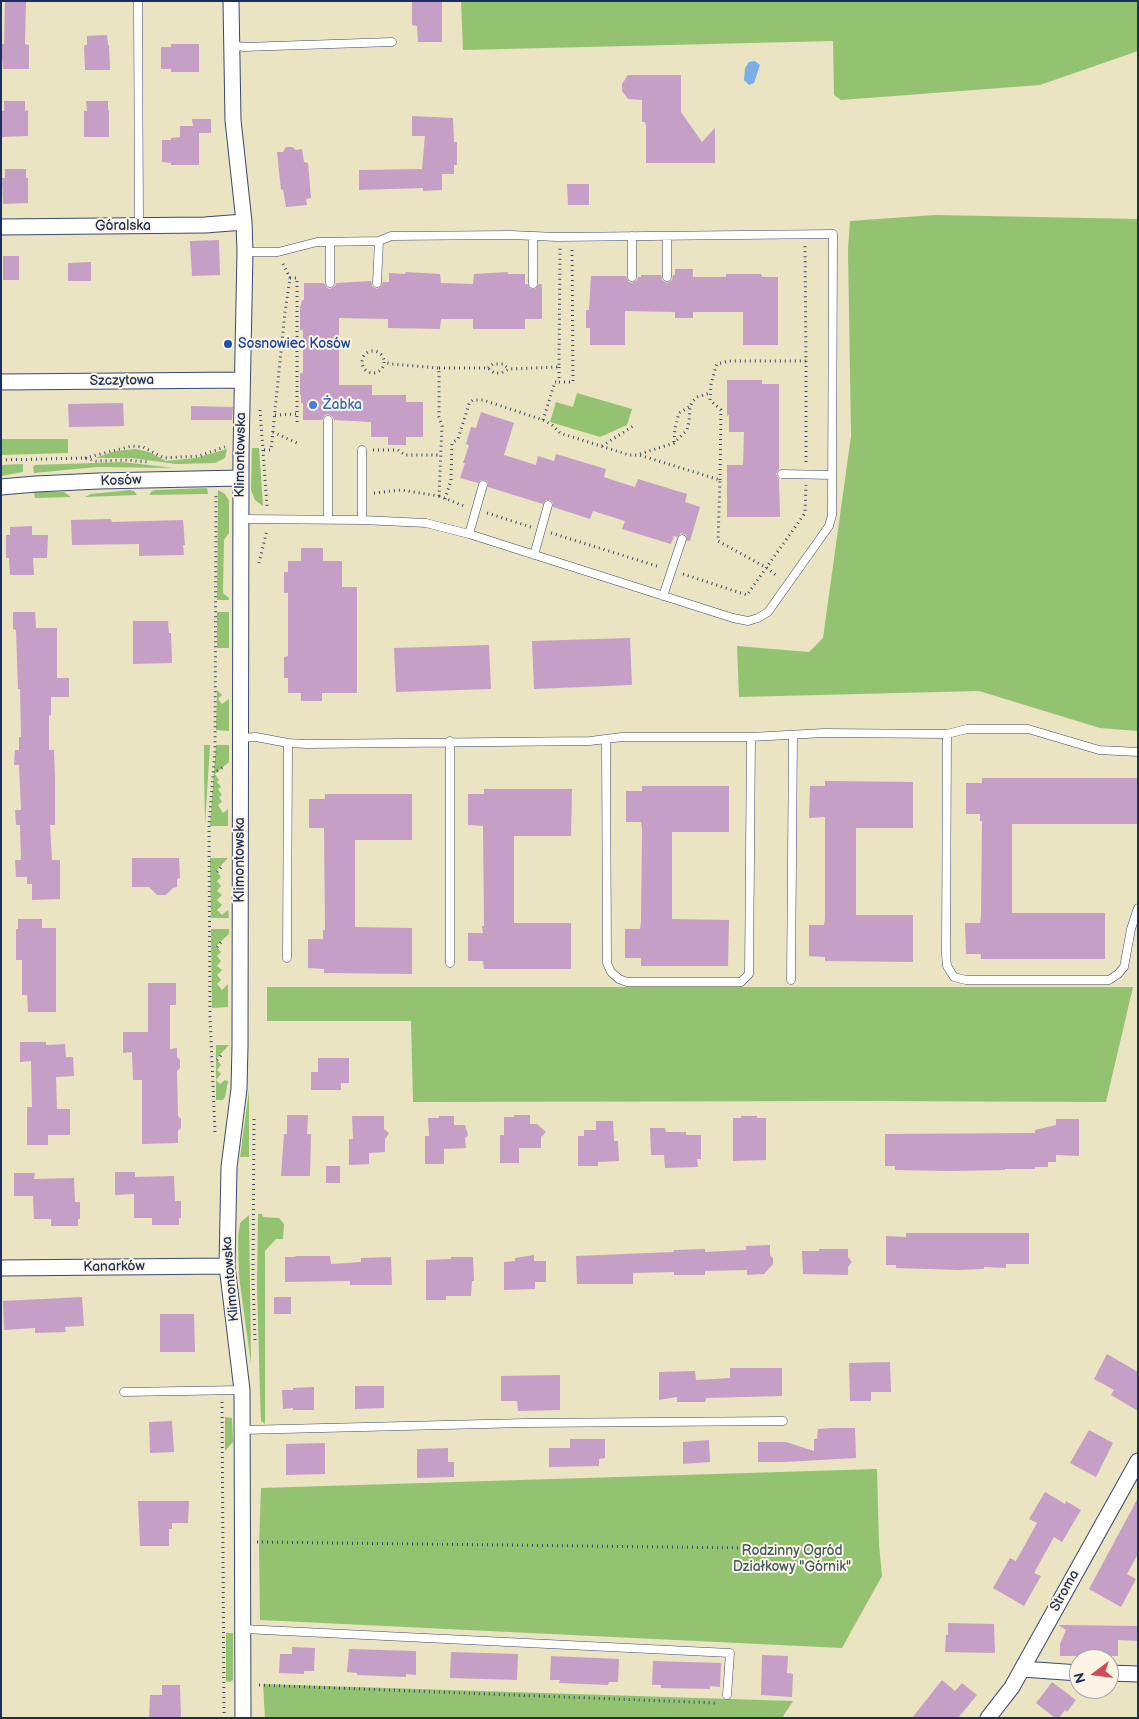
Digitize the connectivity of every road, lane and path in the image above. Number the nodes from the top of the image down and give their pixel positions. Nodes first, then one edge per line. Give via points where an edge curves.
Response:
1 (138, 1) edge
2 (231, 1) edge
3 (392, 42) dead end
4 (231, 45) junction
5 (244, 222) junction
6 (138, 226) junction
7 (1, 227) edge
8 (533, 236) junction
9 (632, 236) junction
10 (667, 236) junction
11 (560, 237) junction
12 (572, 237) junction
13 (379, 241) junction
14 (330, 242) junction
15 (805, 245) dead end
16 (245, 252) junction
17 (285, 267) dead end
18 (632, 276) dead end
19 (667, 277) dead end
20 (290, 278) junction
21 (330, 283) dead end
22 (377, 283) dead end
23 (533, 284) dead end
24 (806, 361) junction
25 (384, 362) junction
26 (559, 367) junction
27 (439, 368) junction
28 (488, 368) junction
29 (509, 369) junction
30 (242, 380) junction
31 (1, 382) edge
32 (560, 382) junction
33 (710, 393) junction
34 (690, 407) junction
35 (297, 414) junction
36 (275, 415) junction
37 (328, 420) dead end
38 (543, 420) junction
39 (297, 423) dead end
40 (633, 426) dead end
41 (273, 432) junction
42 (297, 443) dead end
43 (674, 443) junction
44 (602, 446) junction
45 (264, 450) dead end
46 (362, 450) joint
47 (229, 452) dead end
48 (441, 455) junction
49 (639, 455) junction
50 (85, 458) junction
51 (1, 460) edge
52 (155, 463) dead end
53 (782, 474) dead end
54 (806, 474) junction
55 (832, 475) junction
56 (241, 478) junction
57 (720, 480) junction
58 (483, 485) dead end
59 (1, 487) edge
60 (363, 494) junction
61 (216, 496) dead end
62 (439, 496) junction
63 (445, 499) junction
64 (548, 506) dead end
65 (476, 510) junction
66 (241, 519) junction
67 (328, 519) junction
68 (362, 520) junction
69 (541, 530) junction
70 (469, 534) junction
71 (682, 539) dead end
72 (534, 555) junction
73 (767, 568) junction
74 (672, 570) junction
75 (787, 583) junction
76 (663, 596) junction
77 (947, 734) junction
78 (793, 736) junction
79 (751, 737) junction
80 (240, 738) junction
81 (606, 739) junction
82 (450, 741) junction
83 (288, 743) junction
84 (1138, 752) edge
85 (1138, 908) edge
86 (288, 958) dead end
87 (450, 963) dead end
88 (791, 980) dead end
89 (215, 1136) dead end
90 (227, 1266) junction
91 (1, 1268) edge
92 (242, 1390) junction
93 (222, 1391) junction
94 (124, 1392) dead end
95 (782, 1421) dead end
96 (242, 1430) junction
97 (1138, 1461) edge
98 (256, 1542) dead end
99 (829, 1549) dead end
100 (243, 1630) junction
101 (1022, 1669) junction
102 (1069, 1671) edge
103 (1119, 1673) edge
104 (1138, 1674) edge
105 (263, 1685) dead end
106 (727, 1695) dead end
107 (716, 1703) dead end
108 (224, 1718) edge
109 (243, 1718) edge
110 (988, 1718) edge

1 - 6 lane
2 - 4 street, Klimontowska
3 - 4 lane
4 - 5 street, Klimontowska via 233,120
5 - 6 street, Góralska via 205,226
5 - 16 street, Klimontowska
6 - 7 street, Góralska
8 - 11 lane
8 - 13 lane via 391,236
8 - 23 lane
9 - 10 lane
9 - 12 lane
9 - 18 lane
10 - 19 lane
10 - 55 lane via 833,234
11 - 12 lane
11 - 26 path
12 - 32 path via 573,382
13 - 14 lane
13 - 22 lane
14 - 16 lane via 278,252
14 - 21 lane
15 - 24 path
16 - 30 street, Klimontowska
17 - 20 path
20 - 35 path via 297,278
20 - 36 path
24 - 33 path via 729,361 717,364
24 - 54 path
25 - 25 path via 376,351 366,353 362,361 365,370 375,373
25 - 27 path
26 - 29 path
26 - 32 path
27 - 28 path
27 - 48 path
28 - 29 path via 494,373
28 - 29 path via 493,364 503,364
30 - 31 street, Szczytowa
30 - 56 street, Klimontowska
32 - 38 path via 555,382
33 - 34 path via 697,397
33 - 57 path via 710,400 721,410
34 - 43 path via 686,430
34 - 43 path via 679,413
35 - 36 path
35 - 39 path
36 - 41 path
37 - 67 lane
38 - 44 path via 560,433
38 - 63 path via 484,400 472,400 458,439 452,443 451,480
40 - 44 path
41 - 42 path
41 - 45 path via 271,450
43 - 49 path
44 - 49 path
46 - 48 path
46 - 60 lane
47 - 50 path via 229,446 199,456 164,458 143,447 132,446
48 - 62 path
49 - 57 path
50 - 51 path
50 - 52 path
53 - 54 lane
54 - 55 lane
54 - 73 path via 805,513
55 - 75 lane via 829,526
56 - 59 street, Kosów
56 - 66 street, Klimontowska
57 - 73 path via 718,540
58 - 65 lane
60 - 62 path via 401,490
60 - 68 lane
61 - 89 path via 215,751 209,825 210,1016
62 - 63 path
63 - 65 path
64 - 69 lane
65 - 69 path
65 - 70 lane
66 - 67 lane
66 - 80 street, Klimontowska
67 - 68 lane
68 - 70 lane via 426,523
69 - 72 lane
69 - 74 path
70 - 72 lane
71 - 74 lane
72 - 76 lane
73 - 74 path via 747,595
73 - 75 path
74 - 76 lane
75 - 76 lane via 768,612 748,621
77 - 78 lane via 824,733
77 - 84 lane via 967,729 1028,729 1099,750
77 - 85 lane via 946,954 947,966 954,977 966,980 1109,980 1124,967
78 - 79 lane
78 - 88 lane
79 - 81 lane
79 - 81 lane via 750,974 741,982 627,982 611,972 607,963
80 - 83 lane via 256,737
80 - 90 street, Klimontowska via 240,1089 228,1167
81 - 82 lane
82 - 83 lane
82 - 87 lane
83 - 86 lane
90 - 91 street, Kanarków
90 - 92 street, Klimontowska
92 - 93 lane
92 - 96 street, Klimontowska
93 - 94 lane
93 - 108 path
95 - 96 lane via 526,1422
96 - 100 street, Klimontowska
97 - 101 street, Stroma
98 - 99 path
100 - 106 lane via 730,1653
100 - 109 street, Klimontowska
101 - 102 street
101 - 110 street, Stroma
103 - 104 street
105 - 107 path

